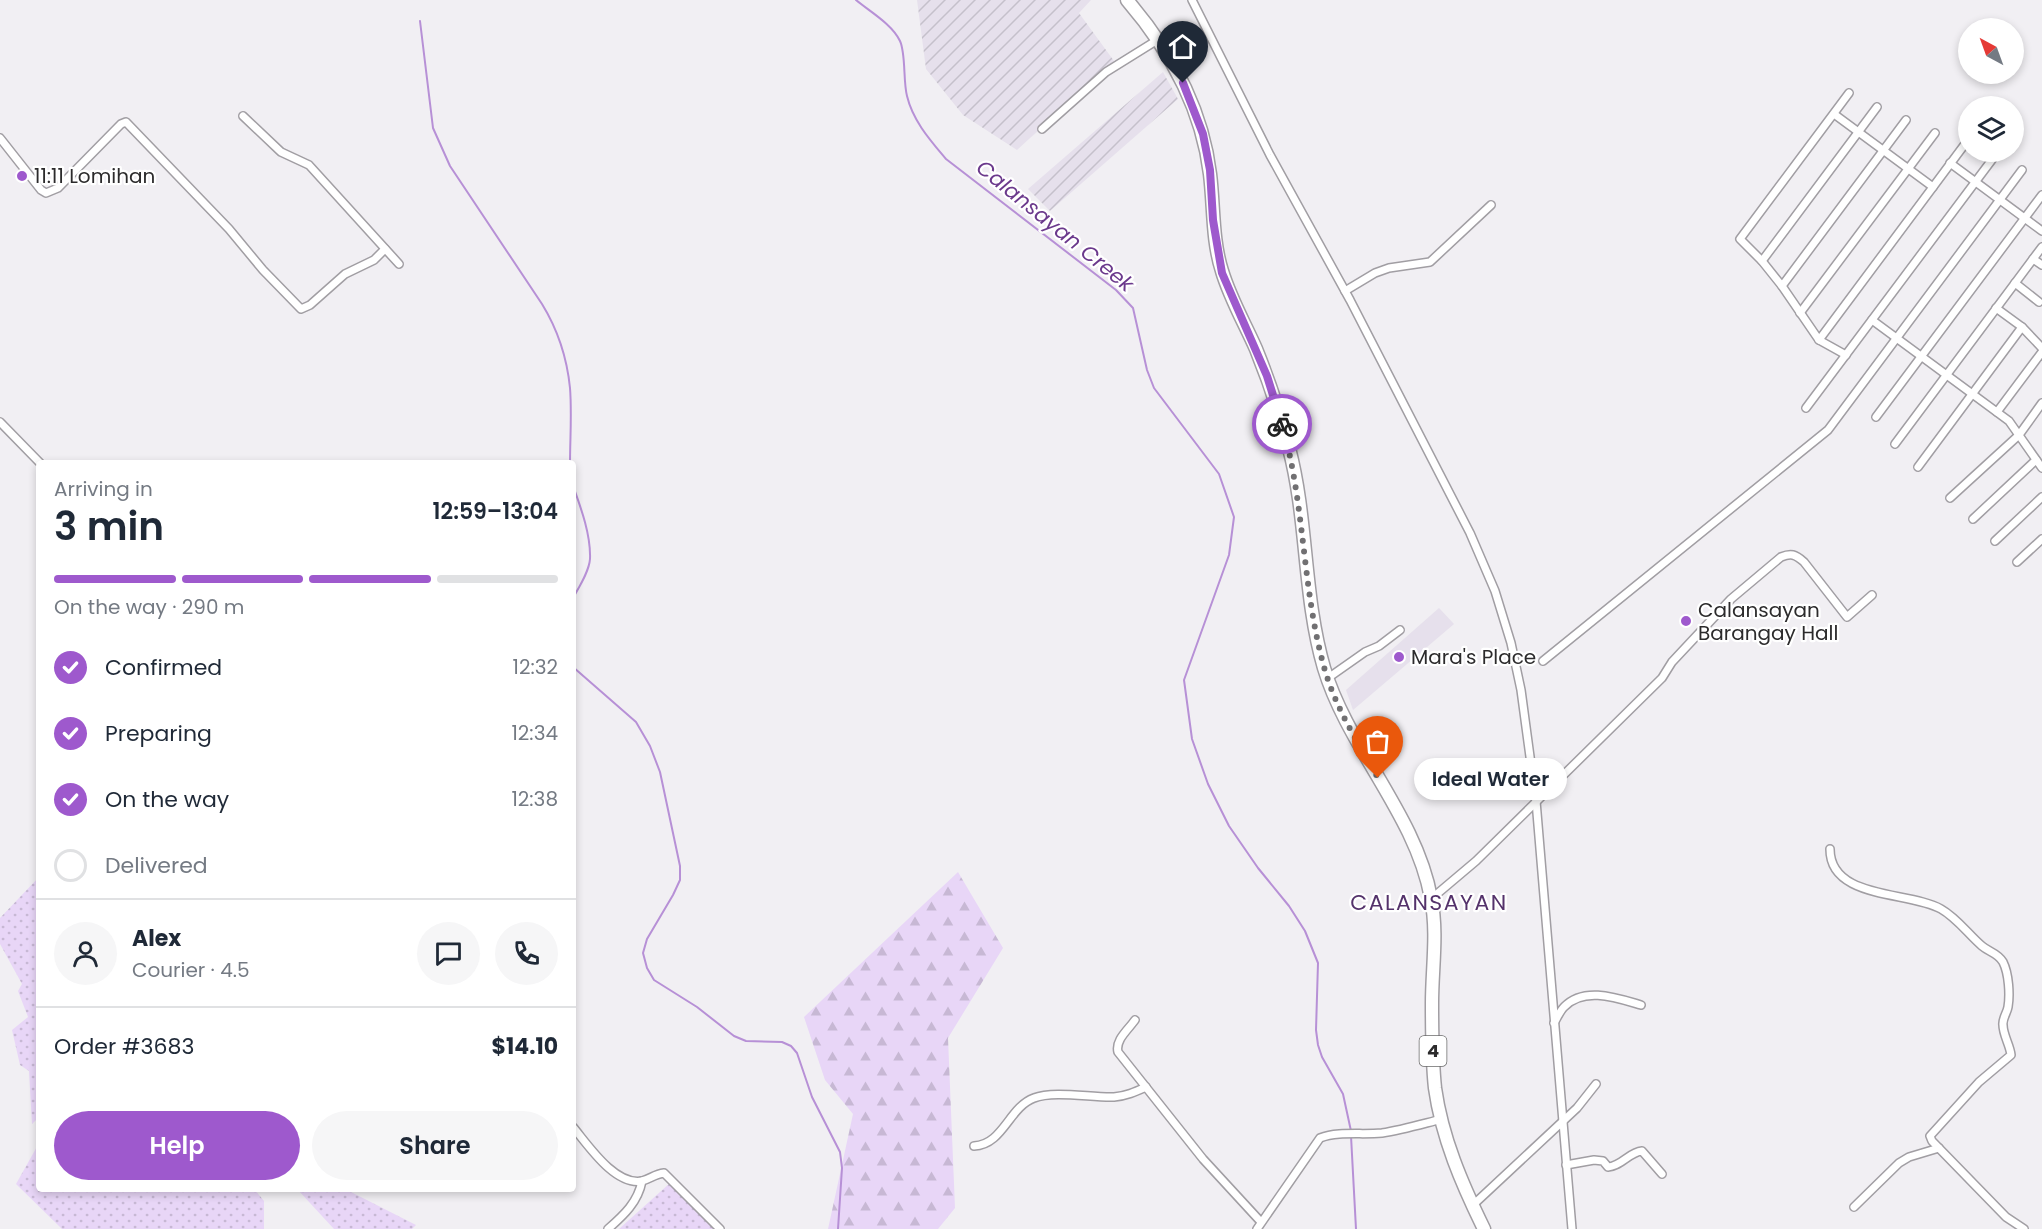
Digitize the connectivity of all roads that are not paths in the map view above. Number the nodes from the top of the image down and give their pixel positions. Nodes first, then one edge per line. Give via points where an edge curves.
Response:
1 (1127, 0) edge
2 (1192, 0) edge
3 (1158, 39) junction
4 (1849, 93) dead end
5 (1877, 107) dead end
6 (1834, 114) junction
7 (243, 116) dead end
8 (1906, 120) dead end
9 (1042, 129) dead end
10 (1858, 132) junction
11 (1935, 133) dead end
12 (0, 138) edge
13 (1883, 150) junction
14 (1958, 153) edge
15 (1990, 162) edge
16 (1950, 163) junction
17 (1908, 169) junction
18 (2022, 170) dead end
19 (1975, 182) junction
20 (1933, 187) junction
21 (2042, 195) edge
22 (2000, 200) junction
23 (1491, 205) dead end
24 (2025, 218) junction
25 (2042, 231) edge
26 (2042, 247) edge
27 (385, 249) junction
28 (2033, 259) junction
29 (1762, 261) junction
30 (399, 264) dead end
31 (2042, 265) edge
32 (2014, 283) junction
33 (1782, 286) junction
34 (1345, 291) junction
35 (2039, 302) dead end
36 (1996, 308) junction
37 (1800, 313) junction
38 (1872, 320) junction
39 (2022, 327) junction
40 (1897, 338) junction
41 (1819, 340) junction
42 (2042, 350) edge
43 (1846, 355) junction
44 (1922, 356) junction
45 (1946, 375) junction
46 (1972, 394) junction
47 (2042, 403) edge
48 (1806, 408) dead end
49 (1997, 412) junction
50 (1876, 417) dead end
51 (0, 422) edge
52 (2019, 435) junction
53 (1895, 444) dead end
54 (37, 460) edge
55 (2036, 460) junction
56 (1918, 467) dead end
57 (2042, 468) edge
58 (2042, 497) edge
59 (1950, 498) dead end
60 (1972, 519) dead end
61 (2042, 539) edge
62 (1995, 541) dead end
63 (2017, 562) dead end
64 (1872, 595) dead end
65 (1400, 630) dead end
66 (1543, 661) dead end
67 (1328, 678) junction
68 (1536, 801) junction
69 (1830, 849) dead end
70 (1431, 899) junction
71 (1641, 1005) dead end
72 (1135, 1020) dead end
73 (1554, 1023) junction
74 (1596, 1084) dead end
75 (1146, 1087) junction
76 (1442, 1119) junction
77 (1562, 1120) junction
78 (576, 1130) edge
79 (974, 1146) dead end
80 (1939, 1148) junction
81 (1566, 1165) junction
82 (1662, 1174) dead end
83 (642, 1181) junction
84 (1473, 1205) junction
85 (1854, 1207) dead end
86 (1259, 1226) edge
87 (608, 1229) edge
88 (720, 1229) edge
89 (1484, 1229) edge
90 (1572, 1229) edge
91 (2024, 1229) edge

1 - 3 highway, 4
2 - 34 street
3 - 9 street via 1106,72
3 - 67 highway, 4 via 1198,117 1210,170 1222,273 1267,376 1290,452 1313,618
4 - 6 street
5 - 10 street
6 - 10 street
6 - 29 street via 1740,239
7 - 27 street via 281,152 309,165
8 - 13 street
10 - 13 street
10 - 29 street
11 - 17 street
12 - 27 street via 46,194 58,188 126,122 302,309 345,274 374,260
13 - 17 street
13 - 33 street
14 - 16 street
15 - 19 street
16 - 19 street
16 - 20 street
17 - 20 street
17 - 37 street
18 - 22 street
19 - 22 street
19 - 38 street
20 - 41 street
21 - 24 street
22 - 24 street
22 - 40 street
23 - 34 street via 1431,262 1389,268
24 - 25 street
24 - 44 street
26 - 28 street
27 - 30 street
28 - 31 street
28 - 32 street
29 - 33 street
32 - 35 street
32 - 36 street
33 - 37 street
34 - 68 street via 1470,533 1495,591 1521,690
36 - 39 street
36 - 45 street
37 - 41 street
38 - 40 street
38 - 43 street
39 - 42 street
39 - 46 street
40 - 44 street
40 - 66 street via 1828,430
41 - 43 street
42 - 49 street
43 - 48 street
44 - 45 street
44 - 50 street
45 - 46 street
45 - 53 street
46 - 49 street
46 - 56 street
47 - 52 street
49 - 52 street
51 - 54 street
52 - 55 street
52 - 59 street
55 - 57 street
55 - 60 street
58 - 62 street
61 - 63 street
64 - 68 street via 1847,616 1804,562 1796,555 1781,557 1731,599 1662,678
65 - 67 street
67 - 70 highway, 4 via 1345,718 1410,838
68 - 70 street
68 - 73 street
69 - 80 street via 1833,867 1848,882 1941,909 2003,961 2008,1007 2002,1023 2011,1055 1979,1082 1930,1136
70 - 76 highway, 4 via 1433,1059
71 - 73 street via 1594,994 1564,1006
72 - 75 street via 1117,1046
73 - 77 street
74 - 77 street
75 - 79 street via 1114,1097 1035,1097 1023,1104 989,1143
75 - 86 street
76 - 84 highway, 4
76 - 86 street via 1381,1133 1320,1138
77 - 81 street
77 - 84 street
78 - 83 street via 614,1174
80 - 85 street via 1899,1163
80 - 91 street via 2006,1217
81 - 82 street via 1594,1160 1616,1167 1642,1151
81 - 90 street
83 - 87 street via 635,1202
83 - 88 street via 664,1173
84 - 89 highway, 4

